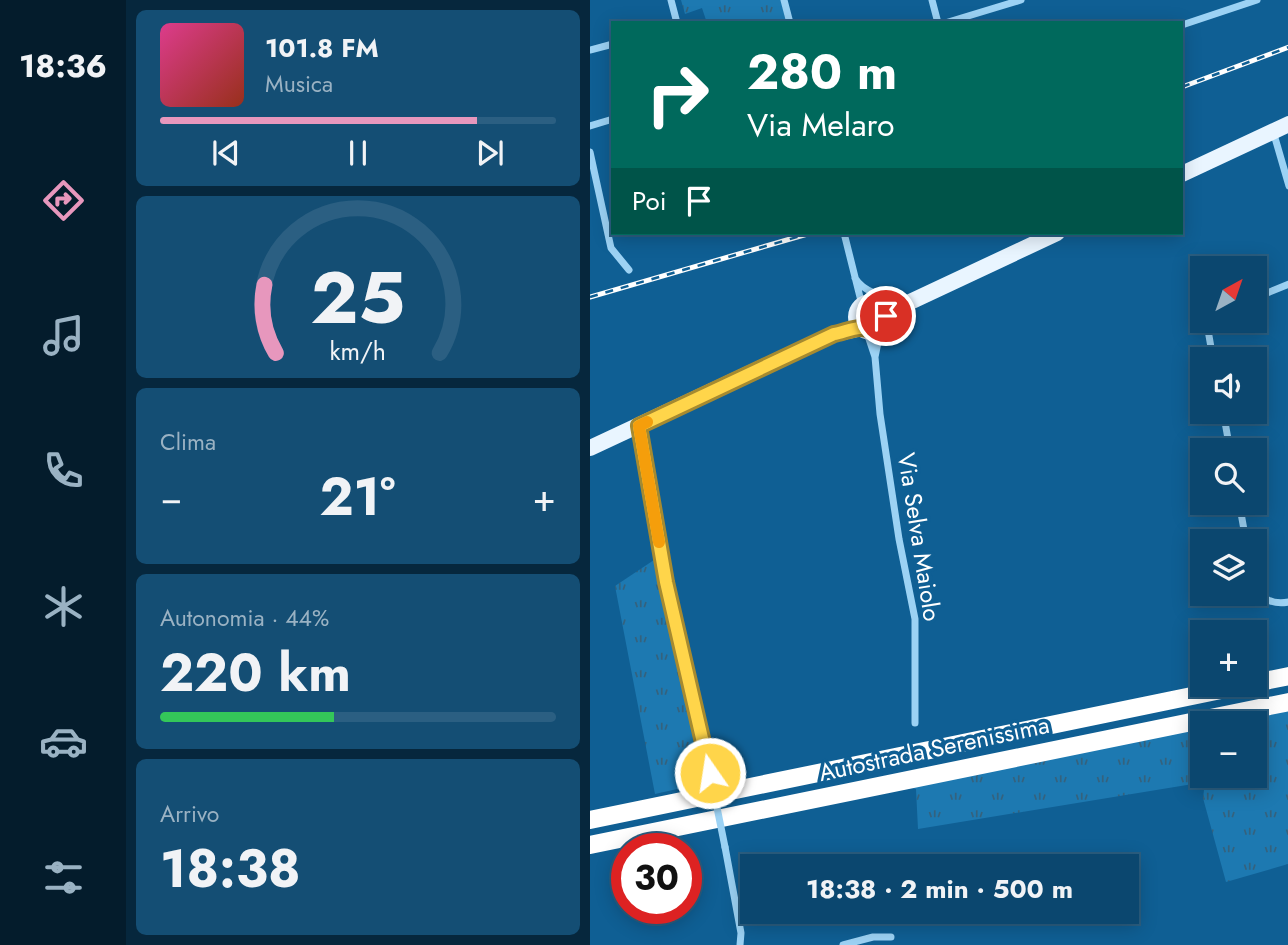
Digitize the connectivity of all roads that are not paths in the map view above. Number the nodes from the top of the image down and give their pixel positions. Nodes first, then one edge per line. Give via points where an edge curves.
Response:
1 (670, 0) edge
2 (786, 0) edge
3 (932, 0) edge
4 (1021, 0) edge
5 (1257, 0) edge
6 (1242, 3) edge
7 (676, 21) edge
8 (790, 21) edge
9 (937, 21) edge
10 (952, 21) edge
11 (1183, 25) edge
12 (611, 45) edge
13 (590, 50) edge
14 (611, 121) edge
15 (590, 126) edge
16 (1281, 127) edge
17 (590, 152) edge
18 (1183, 174) edge
19 (1288, 186) edge
20 (844, 235) edge
21 (1053, 235) edge
22 (628, 270) dead end
23 (852, 275) junction
24 (1288, 284) edge
25 (1267, 293) edge
26 (910, 302) junction
27 (870, 319) junction
28 (875, 358) junction
29 (639, 426) junction
30 (590, 448) edge
31 (1267, 599) edge
32 (1288, 602) edge
33 (1288, 676) edge
34 (1267, 680) edge
35 (1190, 696) edge
36 (1288, 702) edge
37 (915, 723) dead end
38 (590, 820) edge
39 (590, 845) edge
40 (892, 937) dead end
41 (740, 945) edge
42 (843, 945) edge

1 - 7 street
2 - 8 street
3 - 9 street
4 - 10 street
5 - 6 street
6 - 11 street
12 - 13 street
14 - 15 street
16 - 18 main road
16 - 19 street
17 - 22 street via 612,248
20 - 23 street
21 - 26 main road
23 - 26 street via 869,291
23 - 27 street
24 - 25 street
26 - 27 main road via 892,305
27 - 28 street, Via Selva Maiolo
27 - 28 street, Via Selva Maiolo
27 - 29 main road
28 - 37 street, Via Selva Maiolo via 897,526 916,619
29 - 30 main road
29 - 41 street, bridge via 666,582 725,847
31 - 32 street
33 - 34 highway
35 - 38 highway, Autostrada Serenissima
36 - 39 highway, Autostrada Serenissima
40 - 42 street

